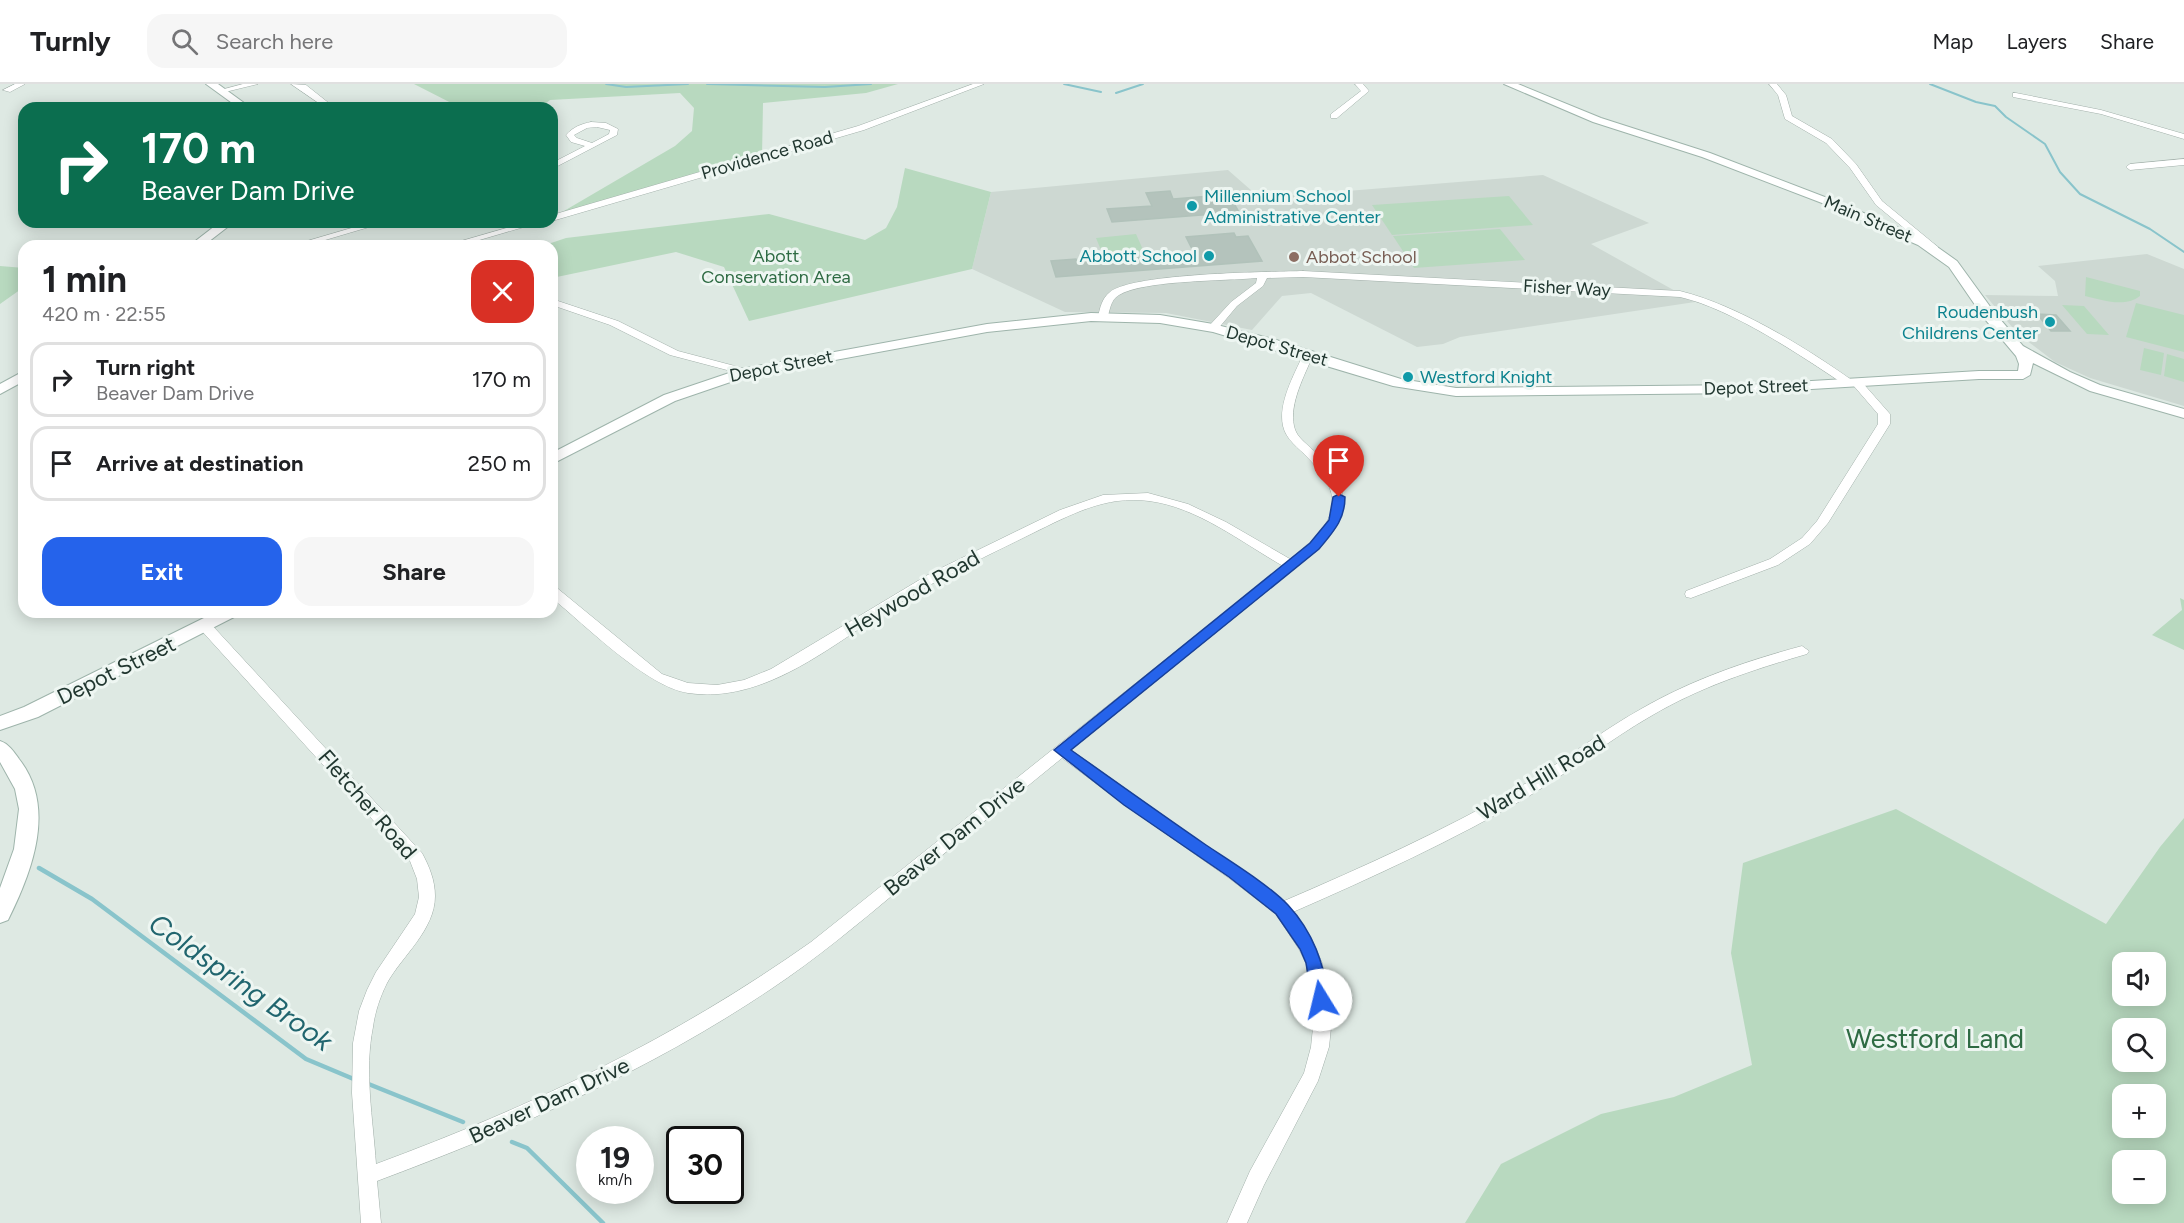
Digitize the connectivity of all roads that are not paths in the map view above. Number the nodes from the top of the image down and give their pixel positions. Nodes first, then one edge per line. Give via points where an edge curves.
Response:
1 (21, 84) edge
2 (211, 84) edge
3 (254, 84) edge
4 (295, 84) edge
5 (980, 84) edge
6 (1359, 84) edge
7 (1509, 84) edge
8 (1773, 84) edge
9 (7, 90) dead end
10 (221, 91) junction
11 (2016, 95) dead end
12 (234, 102) edge
13 (324, 102) edge
14 (1334, 116) dead end
15 (2184, 138) edge
16 (593, 146) junction
17 (2184, 162) edge
18 (558, 163) edge
19 (2130, 167) dead end
20 (558, 216) edge
21 (220, 228) edge
22 (360, 228) edge
23 (515, 228) edge
24 (203, 240) edge
25 (317, 240) edge
26 (471, 240) edge
27 (1935, 249) junction
28 (1263, 275) junction
29 (558, 304) edge
30 (1103, 317) junction
31 (1213, 328) junction
32 (2018, 349) junction
33 (1308, 355) junction
34 (746, 372) junction
35 (2023, 375) junction
36 (18, 379) edge
37 (1853, 383) junction
38 (2095, 388) junction
39 (0, 390) edge
40 (2184, 414) edge
41 (558, 456) edge
42 (1291, 565) junction
43 (1691, 594) dead end
44 (558, 596) edge
45 (219, 618) edge
46 (205, 626) junction
47 (1802, 651) dead end
48 (0, 723) edge
49 (0, 748) edge
50 (1061, 750) junction
51 (1282, 909) junction
52 (0, 914) edge
53 (367, 1176) junction
54 (371, 1223) edge
55 (1237, 1223) edge

1 - 9 street
2 - 10 main road
3 - 10 street
4 - 13 street
5 - 20 street, Providence Road via 861,128
6 - 14 street via 1365,91
7 - 27 main road, Main Street via 1826,201
8 - 27 street via 1782,95 1788,117 1829,141 1879,202
10 - 12 main road
11 - 15 street via 2100,111
16 - 16 street via 570,135 576,129 595,124 614,129 613,135
16 - 18 street
17 - 19 street
21 - 24 main road
22 - 25 street
23 - 26 street
27 - 32 main road, Main Street via 1953,264
28 - 30 street, Fisher Way via 1122,290 1108,300
28 - 31 street via 1260,284 1234,304
28 - 37 street, Fisher Way via 1686,296 1711,303
29 - 34 street via 614,323 674,353
30 - 31 main road, Depot Street via 1152,318
30 - 34 main road, Depot Street via 1010,324
31 - 33 main road, Depot Street
32 - 35 main road via 2026,359
32 - 38 main road, Main Street
33 - 37 main road, Depot Street via 1394,382 1447,392 1730,389
33 - 42 street, Beaver Dam Drive via 1287,423 1292,435 1329,474 1340,504 1328,532
34 - 41 main road, Depot Street via 655,403
35 - 37 main road, Depot Street
35 - 38 main road, Depot Street
36 - 39 main road
37 - 43 street, Fisher Way via 1884,414 1884,424 1815,533 1774,562
38 - 40 main road, Main Street
42 - 44 street, Heywood Road via 1174,504 1138,497 1106,499 1071,510 923,582 783,669 717,690 691,689 657,677
42 - 50 street, Beaver Dam Drive
45 - 46 main road, Depot Street
46 - 48 main road, Depot Street via 31,712
46 - 53 street, Fletcher Road via 416,857 425,872 428,897 424,915 380,980 366,1015 359,1065
47 - 51 street, Ward Hill Road via 1739,669 1690,689 1627,723 1557,772 1487,812 1359,876
49 - 52 main road via 29,795 31,811 27,837
50 - 51 street
50 - 53 street, Beaver Dam Drive via 817,946 738,1002 521,1117
51 - 55 street via 1314,963 1323,1018 1320,1047 1312,1075
53 - 54 street, Fletcher Road

